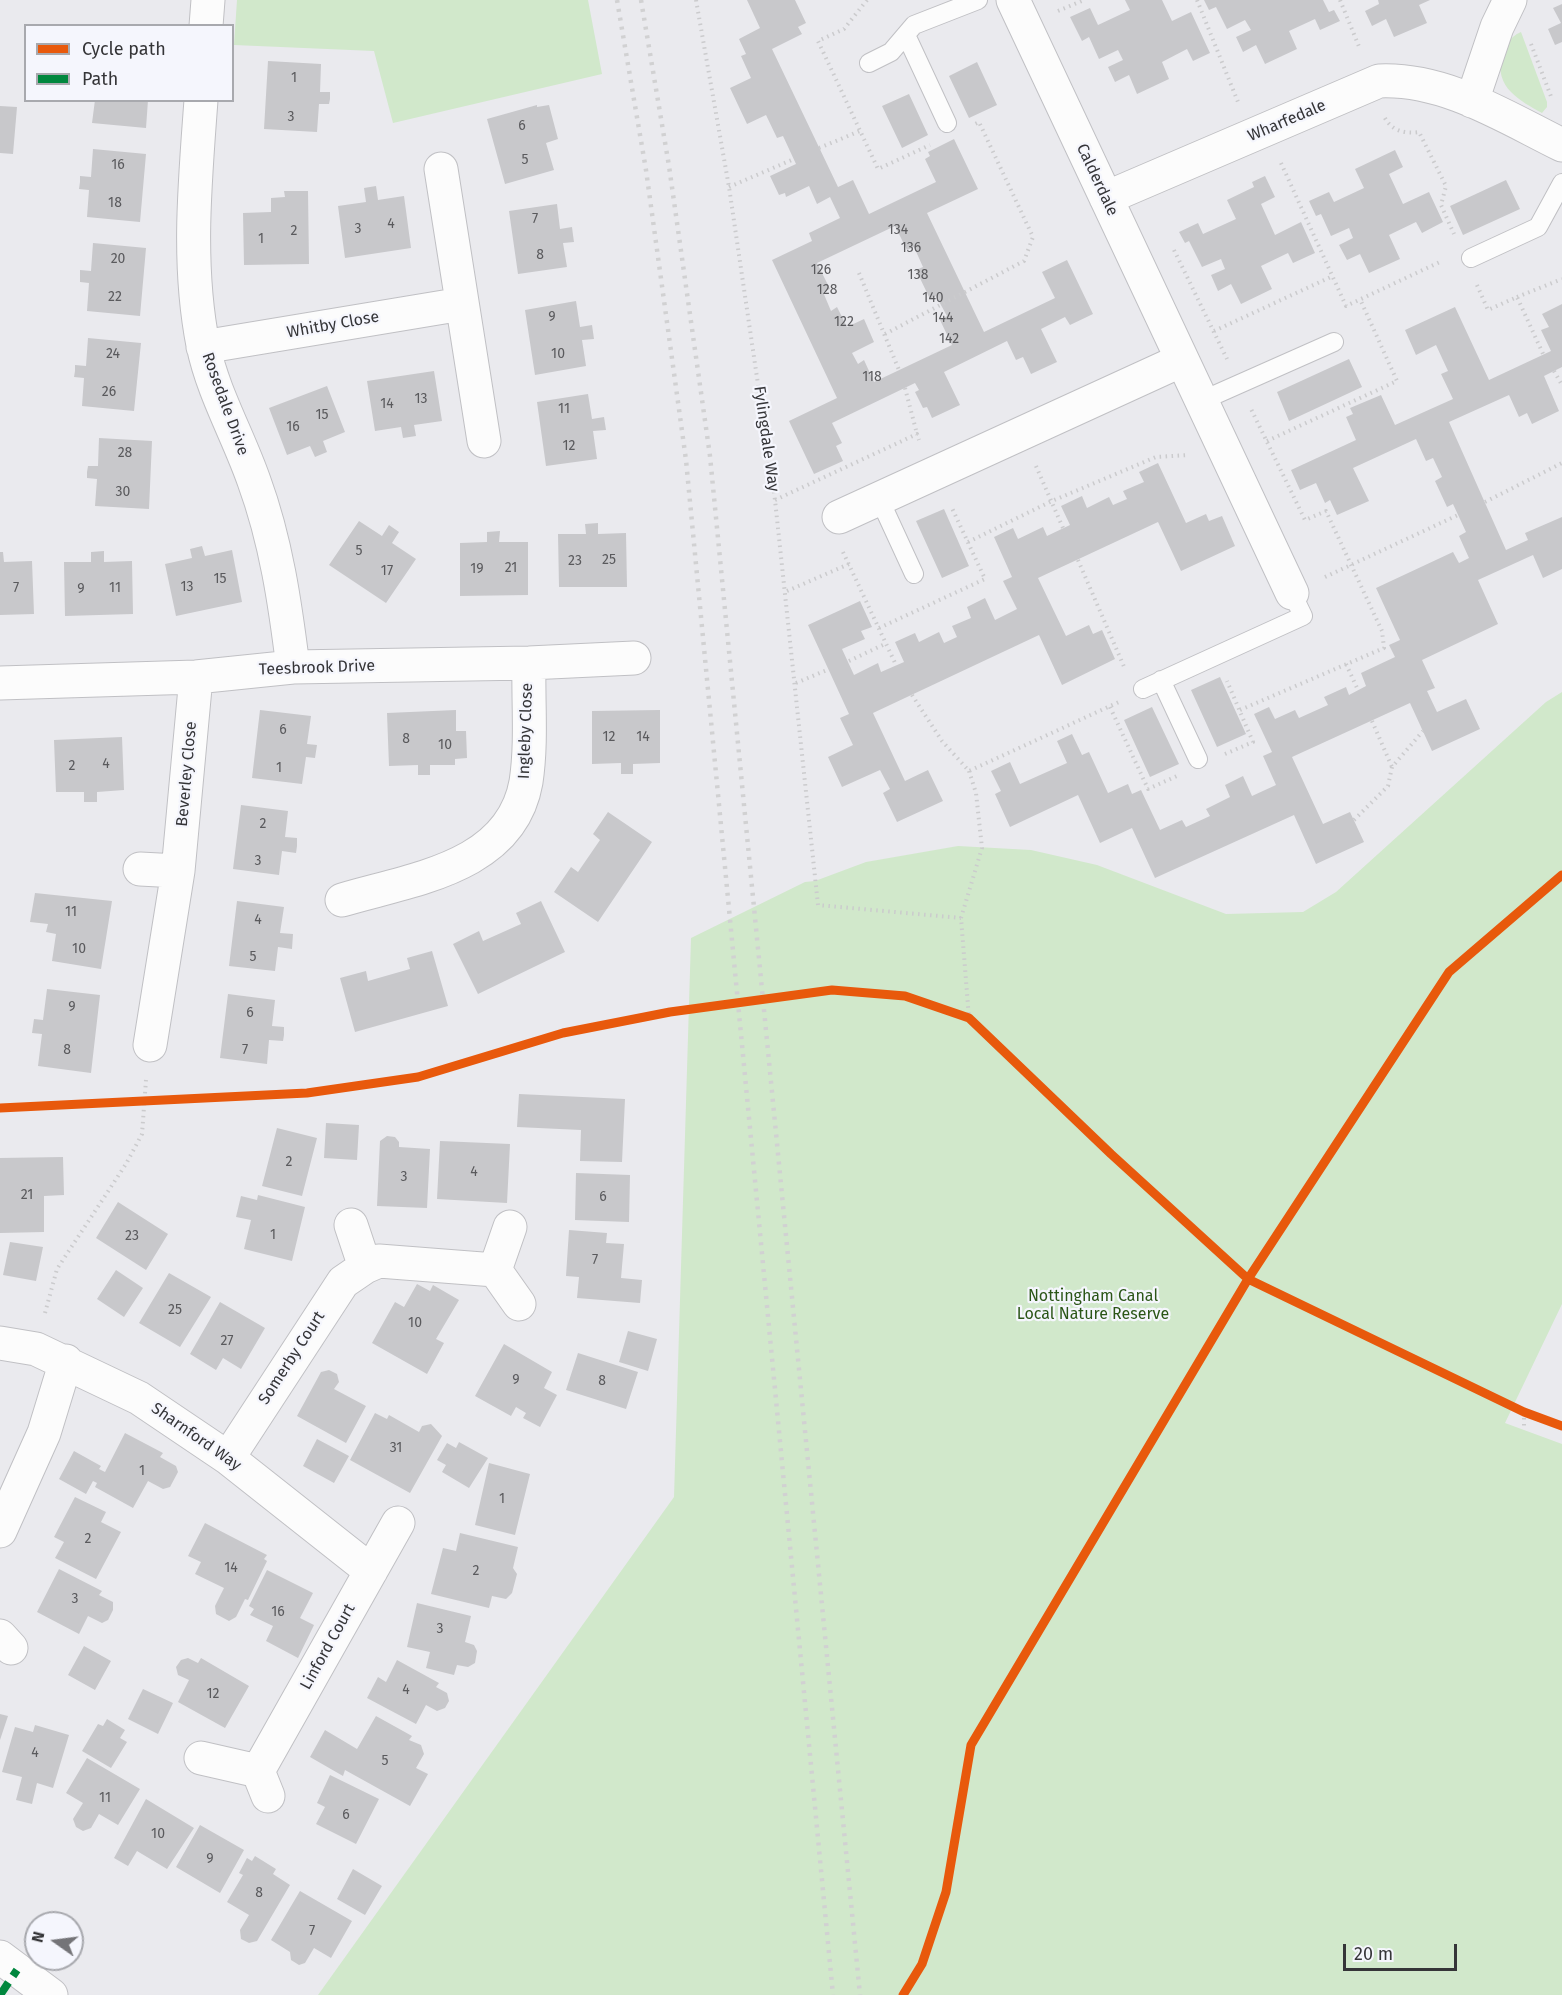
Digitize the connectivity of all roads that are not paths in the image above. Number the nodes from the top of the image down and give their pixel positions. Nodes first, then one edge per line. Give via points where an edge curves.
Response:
1 (208, 0) edge
2 (978, 0) edge
3 (1013, 0) edge
4 (1510, 0) edge
5 (206, 24) edge
6 (906, 35) junction
7 (869, 63) dead end
8 (1472, 101) junction
9 (201, 102) edge
10 (946, 123) dead end
11 (1562, 145) edge
12 (441, 169) dead end
13 (1562, 183) edge
14 (1106, 198) junction
15 (1471, 258) dead end
16 (462, 304) junction
17 (1334, 342) dead end
18 (203, 347) junction
19 (1182, 360) junction
20 (1201, 401) junction
21 (484, 441) dead end
22 (879, 498) junction
23 (839, 530) road end
24 (914, 574) dead end
25 (1292, 593) joint
26 (634, 658) dead end
27 (529, 663) junction
28 (293, 667) junction
29 (196, 677) junction
30 (1161, 680) junction
31 (0, 683) edge
32 (1140, 691) road end
33 (1198, 759) dead end
34 (140, 869) dead end
35 (178, 872) junction
36 (342, 900) dead end
37 (150, 1045) dead end
38 (351, 1225) dead end
39 (510, 1227) dead end
40 (365, 1267) junction
41 (495, 1270) junction
42 (519, 1304) dead end
43 (0, 1343) edge
44 (66, 1361) junction
45 (228, 1458) junction
46 (398, 1523) dead end
47 (0, 1531) edge
48 (370, 1571) junction
49 (201, 1758) dead end
50 (0, 1957) edge
51 (51, 1995) edge

1 - 5 street
2 - 6 lane via 914,26
3 - 14 street, Calderdale
4 - 8 street
6 - 7 lane via 891,52
6 - 10 lane
8 - 11 street, Wharfedale
8 - 14 street, Wharfedale via 1422,83 1379,81
9 - 18 street, Rosedale Drive via 192,247
12 - 16 street
13 - 15 lane via 1538,227
14 - 19 street, Calderdale
16 - 18 street, Whitby Close
16 - 21 street
17 - 20 lane
18 - 28 street, Rosedale Drive via 212,380 266,515 285,604
19 - 20 street, Calderdale
19 - 22 street
20 - 25 street, Calderdale
22 - 23 street
22 - 24 lane
25 - 30 lane via 1303,616
26 - 27 street, Teesbrook Drive
27 - 28 street, Teesbrook Drive
27 - 36 street, Ingleby Close via 525,783 517,811 506,829 474,857 451,867
28 - 29 street, Teesbrook Drive
29 - 31 street, Teesbrook Drive
29 - 35 street, Beverley Close
30 - 32 lane
30 - 33 lane
34 - 35 street
35 - 37 street, Beverley Close
38 - 40 street
39 - 41 street
40 - 41 street, Somerby Court via 379,1261
40 - 45 street, Somerby Court via 343,1282
41 - 42 street
43 - 44 street, Sharnford Way via 36,1349
44 - 45 street, Sharnford Way via 139,1398
44 - 47 street via 44,1433
45 - 48 street, Sharnford Way
46 - 48 street, Linford Court
48 - 49 street, Linford Court via 263,1784
50 - 51 street

